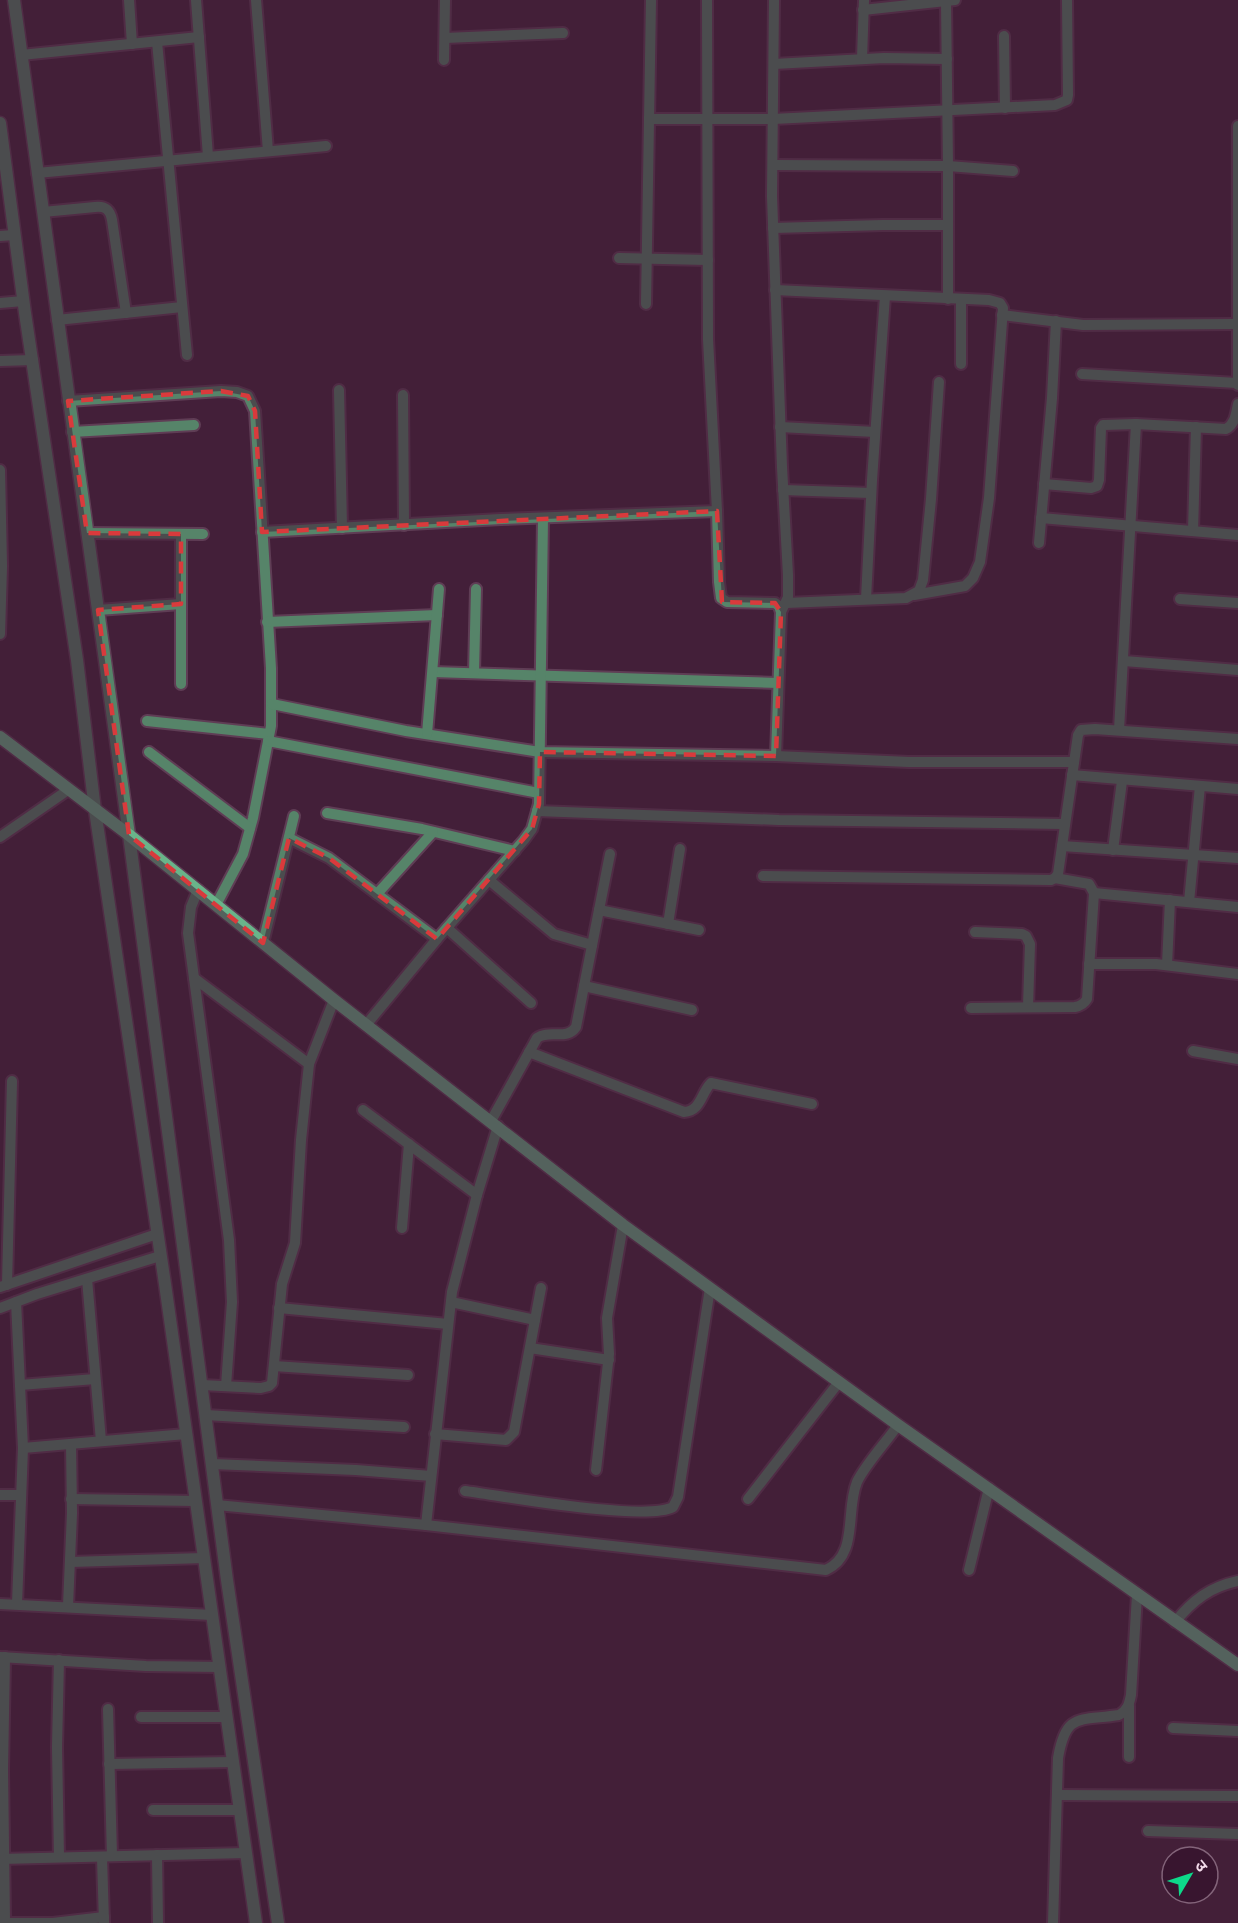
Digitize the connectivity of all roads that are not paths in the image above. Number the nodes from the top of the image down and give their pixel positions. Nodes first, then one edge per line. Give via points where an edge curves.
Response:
1 (14, 0) edge
2 (129, 0) edge
3 (196, 0) edge
4 (256, 0) edge
5 (445, 0) edge
6 (651, 0) edge
7 (707, 0) edge
8 (774, 0) edge
9 (951, 0) edge
10 (1067, 0) edge
11 (864, 5) edge
12 (563, 33) dead end
13 (1004, 36) dead end
14 (199, 38) junction
15 (444, 38) junction
16 (157, 42) junction
17 (132, 44) junction
18 (21, 55) junction
19 (861, 59) junction
20 (948, 59) junction
21 (444, 60) dead end
22 (774, 64) junction
23 (1005, 108) junction
24 (946, 111) junction
25 (649, 119) junction
26 (708, 119) junction
27 (773, 119) junction
28 (0, 123) edge
29 (1238, 126) edge
30 (326, 146) dead end
31 (268, 151) junction
32 (208, 156) junction
33 (168, 160) junction
34 (773, 165) junction
35 (948, 166) junction
36 (1013, 171) dead end
37 (37, 173) junction
38 (43, 212) junction
39 (948, 225) junction
40 (773, 228) junction
41 (0, 236) edge
42 (14, 236) junction
43 (619, 258) dead end
44 (647, 259) junction
45 (708, 260) junction
46 (775, 290) junction
47 (885, 296) junction
48 (1237, 297) edge
49 (948, 299) junction
50 (961, 299) junction
51 (23, 301) junction
52 (0, 303) edge
53 (646, 304) dead end
54 (182, 307) junction
55 (126, 313) junction
56 (1002, 315) junction
57 (57, 320) junction
58 (1056, 321) junction
59 (1237, 324) edge
60 (187, 355) dead end
61 (1238, 357) edge
62 (33, 360) junction
63 (0, 361) edge
64 (961, 364) dead end
65 (1082, 374) dead end
66 (939, 382) dead end
67 (1238, 384) edge
68 (339, 390) dead end
69 (403, 395) dead end
70 (68, 401) junction
71 (1238, 405) edge
72 (1136, 424) junction
73 (194, 425) dead end
74 (780, 427) junction
75 (1196, 427) junction
76 (72, 432) junction
77 (875, 432) junction
78 (0, 470) edge
79 (1044, 484) junction
80 (783, 490) junction
81 (871, 493) junction
82 (717, 511) junction
83 (543, 518) junction
84 (1041, 518) junction
85 (404, 525) junction
86 (1131, 526) junction
87 (342, 528) junction
88 (1193, 531) junction
89 (262, 532) junction
90 (87, 533) junction
91 (181, 534) junction
92 (203, 534) dead end
93 (1238, 535) edge
94 (1039, 543) dead end
95 (439, 589) dead end
96 (476, 589) dead end
97 (914, 595) junction
98 (866, 599) junction
99 (1180, 599) dead end
100 (1238, 603) edge
101 (181, 604) junction
102 (784, 607) junction
103 (98, 610) junction
104 (438, 615) junction
105 (267, 622) junction
106 (0, 634) edge
107 (1124, 661) junction
108 (1238, 670) edge
109 (433, 672) junction
110 (474, 673) junction
111 (542, 675) junction
112 (778, 682) junction
113 (181, 684) dead end
114 (272, 704) junction
115 (147, 721) dead end
116 (1119, 730) junction
117 (427, 734) junction
118 (0, 737) edge
119 (268, 738) junction
120 (1238, 739) edge
121 (149, 752) dead end
122 (540, 752) junction
123 (776, 756) junction
124 (1074, 762) junction
125 (1072, 776) junction
126 (1122, 781) junction
127 (1200, 786) junction
128 (1238, 789) edge
129 (68, 790) junction
130 (539, 793) junction
131 (537, 811) junction
132 (98, 813) junction
133 (327, 813) dead end
134 (294, 816) dead end
135 (1065, 824) junction
136 (250, 828) junction
137 (124, 832) junction
138 (433, 832) junction
139 (0, 837) edge
140 (289, 838) junction
141 (1062, 846) junction
142 (680, 849) dead end
143 (1113, 850) junction
144 (515, 851) junction
145 (610, 854) dead end
146 (1193, 856) junction
147 (1238, 858) edge
148 (763, 876) dead end
149 (1055, 878) junction
150 (489, 880) junction
151 (198, 890) junction
152 (1095, 893) junction
153 (377, 894) junction
154 (1170, 900) junction
155 (1189, 902) junction
156 (216, 905) junction
157 (1238, 907) edge
158 (599, 910) junction
159 (668, 924) junction
160 (447, 928) junction
161 (699, 930) dead end
162 (975, 932) dead end
163 (437, 939) junction
164 (263, 944) junction
165 (592, 945) junction
166 (1089, 964) junction
167 (1167, 965) junction
168 (1238, 974) edge
169 (194, 978) junction
170 (584, 986) junction
171 (334, 1000) junction
172 (531, 1003) dead end
173 (1028, 1007) junction
174 (972, 1008) dead end
175 (692, 1010) dead end
176 (366, 1025) junction
177 (1193, 1051) dead end
178 (529, 1052) junction
179 (1238, 1059) edge
180 (309, 1064) junction
181 (12, 1082) dead end
182 (812, 1104) dead end
183 (363, 1110) dead end
184 (494, 1124) junction
185 (409, 1144) junction
186 (477, 1195) junction
187 (624, 1225) junction
188 (402, 1228) dead end
189 (157, 1234) junction
190 (160, 1256) junction
191 (87, 1279) junction
192 (4, 1286) edge
193 (541, 1288) dead end
194 (710, 1288) junction
195 (16, 1302) junction
196 (450, 1302) junction
197 (0, 1308) edge
198 (279, 1308) junction
199 (535, 1320) junction
200 (448, 1324) junction
201 (530, 1348) junction
202 (609, 1359) junction
203 (274, 1366) junction
204 (408, 1375) dead end
205 (95, 1379) junction
206 (839, 1382) junction
207 (20, 1385) junction
208 (202, 1385) junction
209 (226, 1386) junction
210 (206, 1415) junction
211 (898, 1425) junction
212 (404, 1427) dead end
213 (186, 1434) junction
214 (435, 1434) junction
215 (101, 1441) junction
216 (71, 1444) junction
217 (23, 1448) junction
218 (212, 1464) junction
219 (596, 1470) dead end
220 (431, 1476) junction
221 (989, 1488) junction
222 (465, 1491) dead end
223 (0, 1495) edge
224 (21, 1495) junction
225 (71, 1499) junction
226 (748, 1499) dead end
227 (196, 1501) junction
228 (217, 1505) junction
229 (426, 1525) junction
230 (204, 1558) junction
231 (70, 1562) junction
232 (969, 1570) dead end
233 (1238, 1581) edge
234 (1137, 1594) junction
235 (0, 1604) edge
236 (17, 1604) junction
237 (68, 1606) junction
238 (212, 1615) junction
239 (1175, 1622) junction
240 (3, 1657) edge
241 (59, 1660) junction
242 (1238, 1665) edge
243 (220, 1667) junction
244 (1129, 1706) junction
245 (108, 1709) dead end
246 (141, 1717) dead end
247 (227, 1717) junction
248 (1173, 1728) dead end
249 (1238, 1731) edge
250 (1129, 1757) dead end
251 (233, 1762) junction
252 (109, 1764) junction
253 (1057, 1795) junction
254 (1238, 1796) edge
255 (153, 1810) dead end
256 (240, 1810) junction
257 (1148, 1831) dead end
258 (1238, 1834) edge
259 (246, 1852) junction
260 (157, 1855) junction
261 (107, 1856) junction
262 (59, 1857) junction
263 (2, 1859) edge
264 (104, 1920) edge
265 (3, 1922) edge
266 (158, 1923) edge
267 (256, 1923) edge
268 (278, 1923) edge
269 (1053, 1923) edge

1 - 18 street
2 - 17 street
3 - 14 street
4 - 31 street
5 - 15 street
6 - 25 street
7 - 26 street
8 - 22 street
9 - 11 street
9 - 20 street
10 - 23 street via 1067,100 1055,105
11 - 19 street
12 - 15 street
13 - 23 street
14 - 16 street
14 - 32 street
15 - 21 street
16 - 17 street
16 - 33 street
17 - 18 street
18 - 37 street
19 - 20 street
19 - 22 street
20 - 24 street
22 - 27 street
23 - 24 street
24 - 27 street
24 - 35 street
25 - 26 street
25 - 44 street
26 - 27 street
26 - 45 street
27 - 34 street
28 - 42 street
29 - 48 street
30 - 31 street
31 - 32 street
32 - 33 street
33 - 37 street
33 - 54 street
34 - 35 street
34 - 40 street
35 - 36 street
35 - 39 street
37 - 38 street
38 - 55 street via 102,206 111,213
38 - 57 street
39 - 40 street
39 - 49 street
40 - 46 street
41 - 42 street
42 - 51 street
43 - 44 street
44 - 45 street
44 - 53 street
45 - 82 street
46 - 47 street
46 - 74 street
47 - 49 street
47 - 77 street
48 - 59 street
49 - 50 street
50 - 56 street via 995,301 1003,308
50 - 64 street
51 - 52 street
51 - 62 street
54 - 55 street
54 - 60 street
55 - 57 street
56 - 58 street
56 - 97 street via 989,498 980,562 965,586
57 - 70 street
58 - 59 street
58 - 79 street
59 - 61 street
61 - 67 street
62 - 63 street
62 - 132 street
65 - 67 street
66 - 97 street via 922,580
68 - 87 street
69 - 85 street
70 - 76 street
70 - 89 street via 221,391 248,396 255,411
71 - 75 street via 1231,426 1226,429
72 - 75 street
72 - 79 street via 1103,424 1097,486
72 - 86 street
73 - 76 street
74 - 77 street
74 - 80 street
75 - 88 street
76 - 90 street
77 - 81 street
78 - 106 street
79 - 84 street
80 - 81 street
80 - 102 street via 788,575
81 - 98 street
82 - 83 street
82 - 102 street via 721,598 727,602 775,603
83 - 85 street
83 - 111 street
84 - 86 street
84 - 94 street
85 - 87 street
86 - 88 street
86 - 107 street
87 - 89 street
88 - 93 street
89 - 105 street
90 - 91 street
90 - 103 street
91 - 92 street
91 - 101 street
95 - 104 street
96 - 110 street
97 - 98 street
98 - 102 street
99 - 100 street
101 - 103 street
101 - 113 street
102 - 112 street
103 - 137 street
104 - 105 street
104 - 109 street
105 - 114 street
107 - 108 street
107 - 116 street
109 - 110 street
109 - 117 street
110 - 111 street
111 - 112 street
111 - 122 street
112 - 123 street
114 - 117 street
114 - 119 street
115 - 119 street
116 - 120 street
116 - 124 street via 1081,730
117 - 122 street
118 - 129 main road
119 - 130 street
119 - 136 street
121 - 136 street
122 - 123 street
122 - 130 street
123 - 124 street via 909,762
124 - 125 street
125 - 126 street
125 - 135 street
126 - 127 street
126 - 143 street
127 - 128 street
127 - 146 street
129 - 132 main road
129 - 139 street
130 - 131 street
131 - 135 street via 779,820
131 - 144 street via 532,829
132 - 137 main road
132 - 189 street
133 - 138 street
134 - 140 street
135 - 141 street
136 - 156 street via 243,854
137 - 151 main road
137 - 208 street
138 - 144 street
138 - 153 street
140 - 153 street via 319,852
140 - 164 street
141 - 143 street
141 - 149 street
142 - 159 street
143 - 146 street
144 - 150 street
145 - 158 street
146 - 147 street
146 - 155 street
148 - 149 street
149 - 152 street via 1089,884
150 - 160 street
150 - 165 street via 554,934
151 - 156 main road
151 - 169 street via 188,918
152 - 154 street
152 - 166 street
153 - 163 street
154 - 155 street
154 - 167 street
155 - 157 street
156 - 164 main road
158 - 159 street
158 - 165 street
159 - 161 street
160 - 163 street
160 - 172 street
162 - 173 street via 1022,934 1029,939
163 - 176 street
164 - 171 main road
165 - 170 street
166 - 167 street
166 - 173 street via 1087,999 1080,1006
167 - 168 street
169 - 180 street
169 - 209 street via 229,1240 232,1302
170 - 175 street
170 - 178 street via 572,1032 541,1035
171 - 176 main road
171 - 180 street
173 - 174 street
176 - 184 main road
177 - 179 street
178 - 182 street via 684,1112 699,1105 711,1083
178 - 184 street
180 - 198 street via 295,1243
181 - 192 street
183 - 185 street
184 - 186 street
184 - 187 main road
185 - 186 street
185 - 188 street
186 - 196 street
187 - 194 main road
187 - 202 street via 607,1318
189 - 190 street
189 - 192 street
190 - 191 street
190 - 213 street
191 - 195 street
191 - 205 street
193 - 199 street
194 - 206 main road
194 - 222 street via 678,1497 673,1507 658,1512 611,1510
195 - 197 street
195 - 207 street
196 - 199 street
196 - 200 street
198 - 200 street
198 - 203 street
199 - 201 street
200 - 214 street
201 - 202 street
201 - 214 street via 517,1424 510,1438
202 - 219 street
203 - 204 street
203 - 209 street via 269,1386
205 - 207 street
205 - 215 street
206 - 211 main road
206 - 226 street
207 - 217 street
208 - 209 street
208 - 210 street
210 - 212 street
210 - 218 street
211 - 221 main road
211 - 229 street via 857,1483 844,1556 826,1570
213 - 215 street
213 - 227 street
214 - 220 street
215 - 216 street
216 - 217 street
216 - 225 street
217 - 224 street
218 - 220 street
218 - 228 street
220 - 229 street
221 - 232 street
221 - 234 main road
223 - 224 street
224 - 236 street
225 - 227 street
225 - 231 street
227 - 230 street
228 - 229 street
228 - 268 street
230 - 231 street
230 - 238 street
231 - 237 street
233 - 239 street via 1209,1590
234 - 239 main road
234 - 244 street
235 - 236 street
236 - 237 street
237 - 238 street
238 - 243 street
239 - 242 main road
240 - 241 street
240 - 263 street
241 - 243 street
241 - 262 street
243 - 247 street
244 - 250 street
244 - 253 street via 1119,1714 1079,1720 1065,1730 1058,1758
245 - 252 street
246 - 247 street
247 - 251 street
248 - 249 street
251 - 252 street
251 - 256 street
252 - 261 street
253 - 254 street
253 - 269 street
255 - 256 street
256 - 259 street
257 - 258 street
259 - 260 street
259 - 267 street
260 - 261 street
260 - 266 street
261 - 262 street
261 - 264 street
262 - 263 street
263 - 265 street
264 - 265 street

